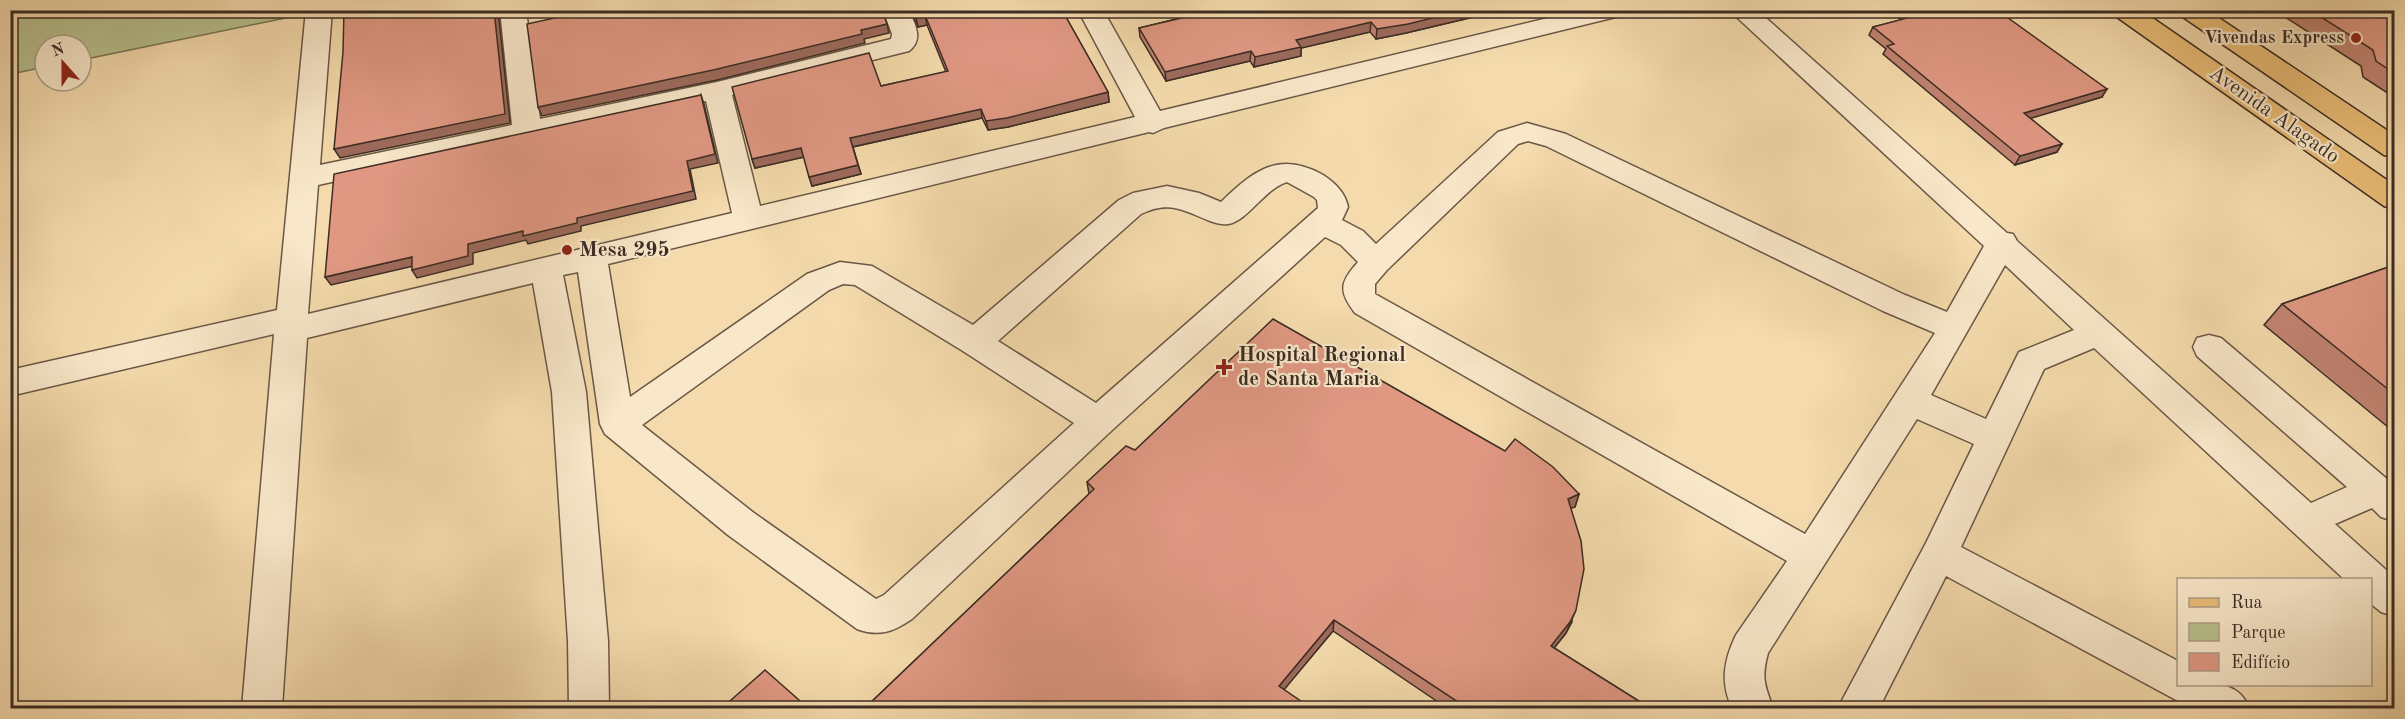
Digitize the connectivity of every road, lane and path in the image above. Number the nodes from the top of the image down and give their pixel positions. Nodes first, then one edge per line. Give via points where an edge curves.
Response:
1 (319, 10) edge
2 (896, 10) edge
3 (1615, 10) edge
4 (1741, 10) edge
5 (2123, 10) edge
6 (2189, 10) edge
7 (1101, 16) edge
8 (1551, 17) edge
9 (522, 20) edge
10 (717, 90) junction
11 (1153, 124) junction
12 (526, 131) junction
13 (2394, 148) edge
14 (304, 178) junction
15 (2394, 199) edge
16 (749, 220) junction
17 (1322, 223) junction
18 (2002, 242) junction
19 (591, 257) junction
20 (1376, 262) junction
21 (546, 268) junction
22 (291, 324) junction
23 (1953, 327) junction
24 (2098, 333) junction
25 (975, 342) junction
26 (2209, 347) dead end
27 (10, 383) edge
28 (1910, 401) junction
29 (1098, 422) junction
30 (617, 424) junction
31 (1995, 438) junction
32 (2385, 498) edge
33 (2306, 521) junction
34 (1939, 554) junction
35 (1811, 556) junction
36 (2369, 578) edge
37 (2372, 580) edge
38 (2394, 600) edge
39 (2177, 680) edge
40 (2188, 686) edge
41 (262, 708) edge
42 (588, 708) edge
43 (1753, 708) edge
44 (1858, 708) edge
45 (2229, 708) edge

1 - 14 street
2 - 10 street via 905,38 900,45
3 - 8 street
4 - 18 street
5 - 15 main road, Avenida Alagado
6 - 13 main road, Avenida Alagado
7 - 11 street
8 - 11 street
9 - 12 street
10 - 12 street
10 - 16 street
11 - 16 street
12 - 14 street
14 - 22 street
16 - 19 street
17 - 20 street via 1353,238
17 - 25 street via 1333,211 1328,193 1287,172 1265,181 1225,215 1170,194 1142,200
17 - 29 street
18 - 23 street
18 - 24 street
19 - 21 street
19 - 30 street
20 - 23 street via 1508,138 1527,132 1556,140 1894,303
20 - 35 street via 1359,281 1359,296 1366,306
21 - 22 street
21 - 42 street via 568,392 588,641
22 - 27 street
22 - 41 street
23 - 28 street
24 - 31 street via 2031,361
24 - 33 street
25 - 29 street
25 - 30 street via 861,274 840,273 818,282
26 - 32 street
28 - 31 street
28 - 35 street
29 - 30 street via 898,608 871,617 813,579
31 - 34 street
32 - 33 street
33 - 36 street
34 - 39 street
34 - 44 street
35 - 43 street via 1750,647 1743,672 1746,695
37 - 38 street
40 - 45 street

